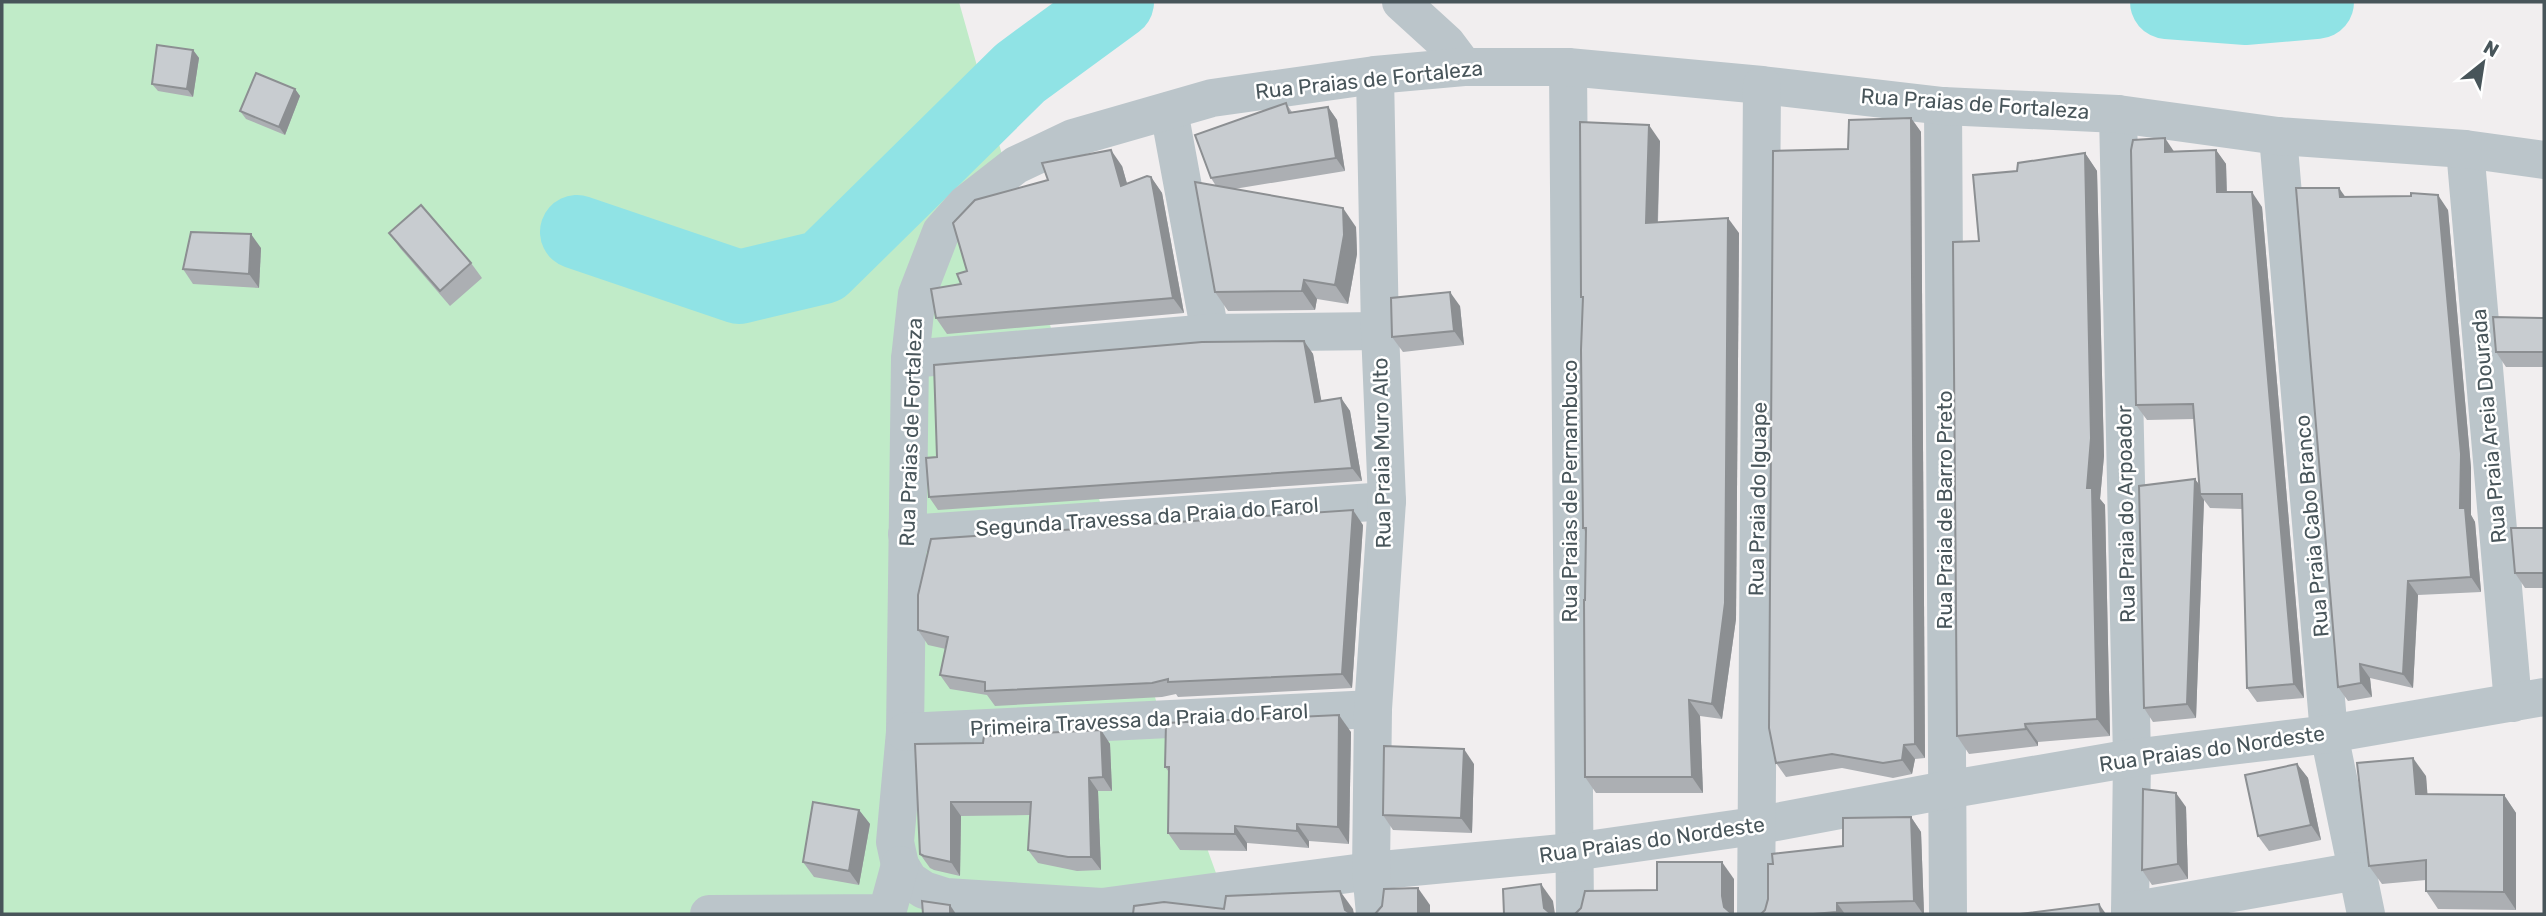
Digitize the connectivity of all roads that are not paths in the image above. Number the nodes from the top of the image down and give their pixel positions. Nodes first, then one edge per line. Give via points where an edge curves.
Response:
1 (1402, 2) edge
2 (1464, 66) junction
3 (1568, 67) junction
4 (1375, 75) junction
5 (1762, 85) junction
6 (1943, 106) junction
7 (1169, 111) junction
8 (2118, 114) junction
9 (2278, 136) junction
10 (2465, 149) junction
11 (2544, 160) edge
12 (1380, 331) junction
13 (1210, 333) junction
14 (910, 359) junction
15 (1387, 501) junction
16 (907, 534) junction
17 (2529, 700) edge
18 (1373, 709) junction
19 (905, 732) junction
20 (2329, 734) junction
21 (2132, 758) junction
22 (1946, 790) junction
23 (1755, 827) junction
24 (1573, 852) junction
25 (900, 865) junction
26 (2357, 871) junction
27 (1371, 872) junction
28 (1101, 911) edge
29 (2130, 913) edge
30 (709, 914) edge
31 (1375, 914) edge
32 (1575, 914) edge
33 (1756, 914) edge
34 (1948, 914) edge
35 (2366, 914) edge

1 - 2 street
2 - 3 street, Rua Praias de Fortaleza
2 - 4 street, Rua Praias de Fortaleza
3 - 5 street, Rua Praias de Fortaleza
3 - 24 street, Rua Praias de Pernambuco
4 - 7 street, Rua Praias de Fortaleza via 1212,98
4 - 12 street, Rua Praia Muro Alto
5 - 6 street, Rua Praias de Fortaleza
5 - 23 street, Rua Praia do Iguape
6 - 8 street, Rua Praias de Fortaleza
6 - 22 street, Rua Praia de Barro Preto
7 - 13 street
7 - 14 street, Rua Praias de Fortaleza via 1073,138 1016,165 966,204 941,232 930,256 917,294
8 - 9 street, Rua Praias de Fortaleza
8 - 21 street, Rua Praia do Arpoador
9 - 10 street, Rua Praias de Fortaleza
9 - 20 street, Rua Praia Cabo Branco
10 - 11 street, Rua Praias de Fortaleza
10 - 17 street, Rua Praia Areia Dourada
12 - 13 street
12 - 15 street, Rua Praia Muro Alto
13 - 14 street
14 - 16 street, Rua Praias de Fortaleza
15 - 16 street, Segunda Travessa da Praia do Farol
15 - 18 street, Rua Praia Muro Alto
16 - 19 street, Rua Praias de Fortaleza
17 - 20 street, Rua Praias do Nordeste
18 - 19 street, Primeira Travessa da Praia do Farol
18 - 27 street, Rua Praia Muro Alto
19 - 25 street via 895,842
20 - 21 street, Rua Praias do Nordeste
20 - 26 street, Rua Praia Cabo Branco
21 - 22 street, Rua Praias do Nordeste
21 - 29 street, Rua Praia do Arpoador
22 - 23 street, Rua Praias do Nordeste
22 - 34 street, Rua Praia de Barro Preto
23 - 24 street, Rua Praias do Nordeste
23 - 33 street, Rua Praia do Iguape
24 - 27 street, Rua Praias do Nordeste
24 - 32 street, Rua Praias de Pernambuco
25 - 28 street, Rua Praias do Nordeste via 909,880 946,898
25 - 30 street via 887,913
26 - 29 street
26 - 35 street, Rua Praia Cabo Branco
27 - 28 street, Rua Praias do Nordeste
27 - 31 street, Rua Praia Muro Alto

